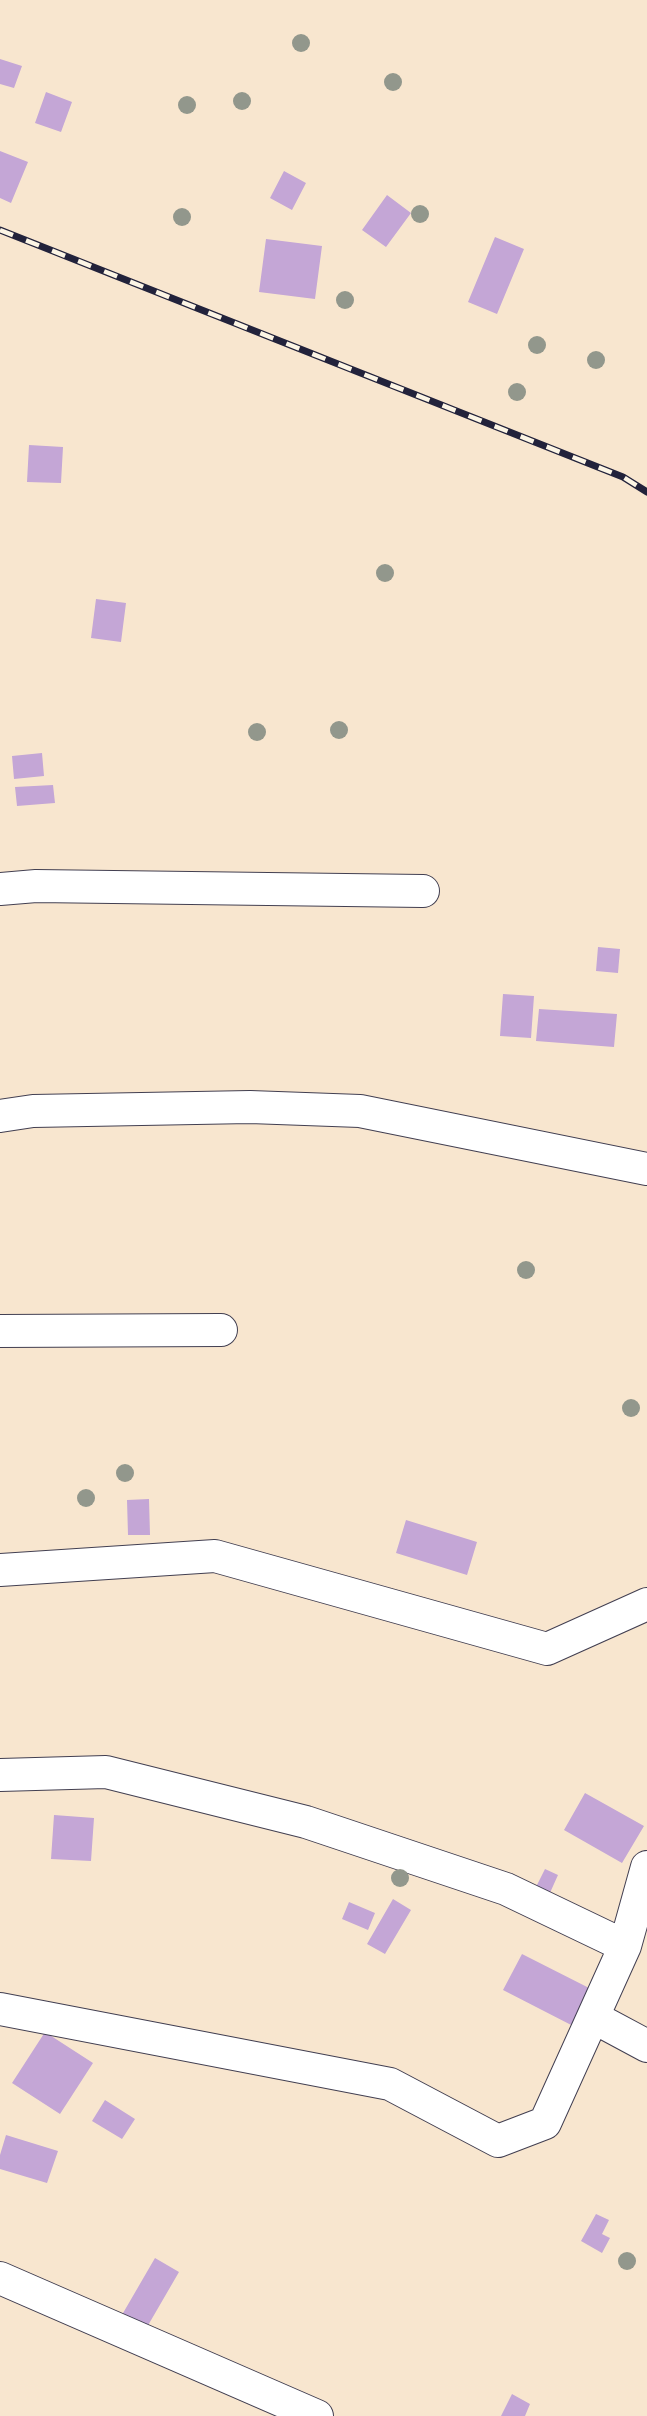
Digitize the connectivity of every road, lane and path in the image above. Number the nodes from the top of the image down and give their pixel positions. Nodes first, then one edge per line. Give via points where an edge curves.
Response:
1 (0, 889) edge
2 (423, 891) dead end
3 (0, 1116) edge
4 (647, 1169) edge
5 (222, 1330) dead end
6 (0, 1332) edge
7 (0, 1570) edge
8 (647, 1605) edge
9 (0, 1775) edge
10 (647, 1867) edge
11 (625, 1946) junction
12 (0, 2009) edge
13 (593, 2017) junction
14 (647, 2046) edge
15 (0, 2278) edge
16 (317, 2416) edge

1 - 2 street via 36,886
3 - 4 street via 33,1111 250,1107 360,1111
5 - 6 street
7 - 8 street via 216,1556 547,1649
9 - 11 street via 106,1772 306,1822 506,1889
10 - 11 street
11 - 13 street
12 - 13 street via 390,2084 498,2141 545,2123
13 - 14 street
15 - 16 street

